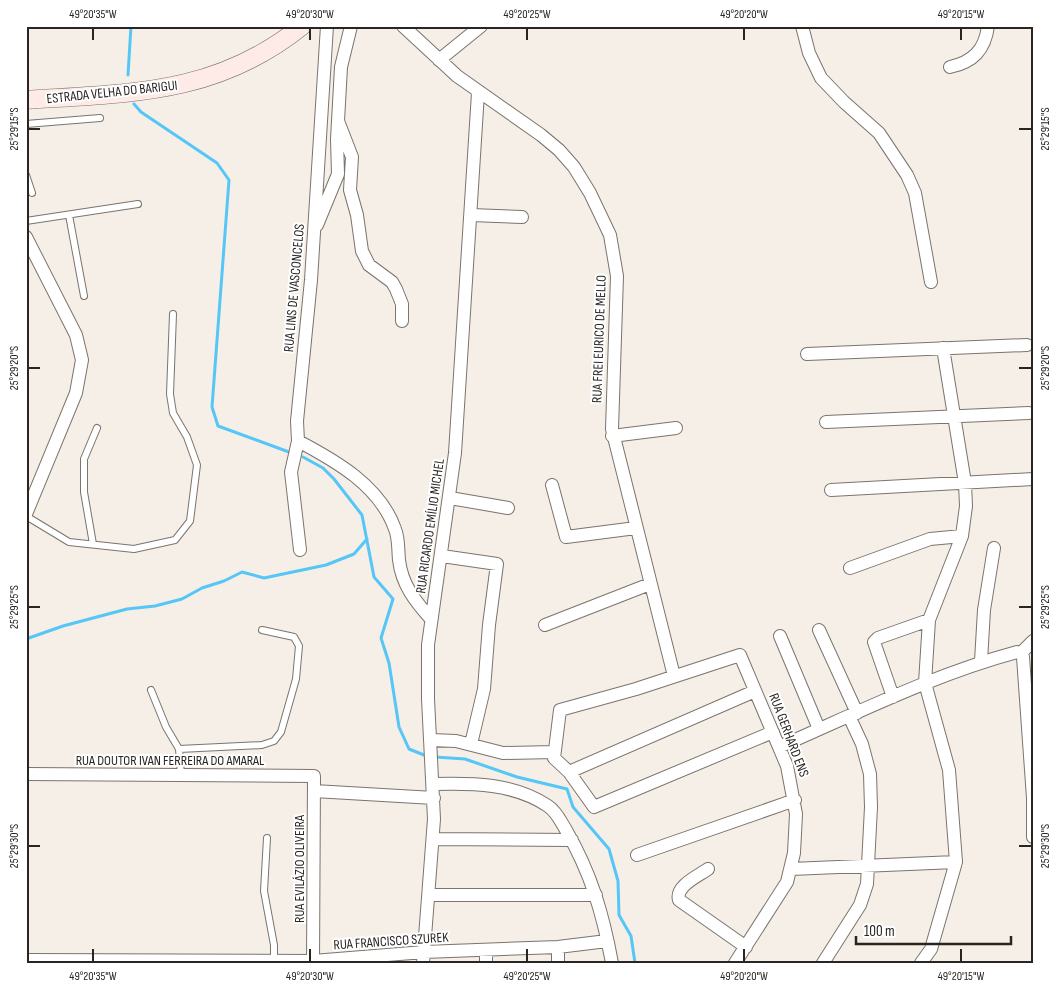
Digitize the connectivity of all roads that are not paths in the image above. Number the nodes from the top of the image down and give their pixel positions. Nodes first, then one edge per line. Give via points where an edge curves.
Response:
1 (302, 26) edge
2 (327, 26) edge
3 (351, 26) edge
4 (403, 26) edge
5 (481, 26) edge
6 (802, 26) edge
7 (988, 26) edge
8 (439, 60) junction
9 (950, 67) dead end
10 (478, 93) junction
11 (26, 100) edge
12 (100, 118) dead end
13 (338, 121) junction
14 (26, 124) edge
15 (26, 175) edge
16 (32, 193) dead end
17 (138, 204) dead end
18 (68, 215) junction
19 (471, 215) junction
20 (522, 218) dead end
21 (26, 221) edge
22 (314, 232) junction
23 (26, 237) edge
24 (931, 282) dead end
25 (84, 296) dead end
26 (173, 314) dead end
27 (402, 321) dead end
28 (1027, 345) dead end
29 (943, 348) junction
30 (807, 354) dead end
31 (1029, 412) dead end
32 (954, 416) junction
33 (826, 422) dead end
34 (97, 428) dead end
35 (676, 428) dead end
36 (612, 436) junction
37 (298, 440) junction
38 (1033, 479) edge
39 (965, 483) junction
40 (552, 485) dead end
41 (831, 490) dead end
42 (450, 498) junction
43 (508, 508) dead end
44 (26, 515) edge
45 (636, 528) junction
46 (962, 536) junction
47 (93, 544) junction
48 (994, 548) dead end
49 (300, 550) dead end
50 (442, 556) junction
51 (850, 568) dead end
52 (650, 584) junction
53 (431, 619) junction
54 (929, 620) junction
55 (545, 625) dead end
56 (262, 630) dead end
57 (819, 630) dead end
58 (780, 636) dead end
59 (1033, 642) edge
60 (1021, 653) junction
61 (981, 661) junction
62 (674, 676) junction
63 (924, 683) junction
64 (151, 690) dead end
65 (755, 691) junction
66 (893, 697) junction
67 (853, 715) junction
68 (819, 729) junction
69 (773, 732) junction
70 (471, 744) junction
71 (779, 747) junction
72 (179, 749) junction
73 (432, 751) junction
74 (554, 752) junction
75 (569, 772) junction
76 (26, 774) edge
77 (181, 775) junction
78 (314, 776) joint
79 (434, 784) junction
80 (314, 791) junction
81 (434, 798) junction
82 (795, 800) junction
83 (1033, 836) edge
84 (268, 838) dead end
85 (433, 839) junction
86 (572, 840) junction
87 (637, 855) dead end
88 (956, 862) junction
89 (868, 868) junction
90 (708, 869) dead end
91 (791, 869) junction
92 (429, 895) junction
93 (596, 895) junction
94 (607, 941) junction
95 (746, 946) junction
96 (558, 947) junction
97 (486, 956) edge
98 (424, 958) edge
99 (26, 960) edge
100 (274, 961) junction
101 (313, 962) edge
102 (923, 962) edge
103 (558, 963) edge
104 (612, 963) edge
105 (735, 963) edge
106 (823, 963) edge

1 - 11 street, ESTRADA VELHA DO BARIGUI via 255,59 196,82 127,93
2 - 22 street, RUA LINS DE VASCONCELOS
3 - 13 street via 341,67
4 - 8 street, RUA FREI EURICO DE MELLO
5 - 8 street
6 - 24 street via 809,53 821,78 879,133 907,175 914,193
7 - 9 street via 978,54
8 - 10 street, RUA FREI EURICO DE MELLO
10 - 19 street, RUA RICARDO EMÍLIO MICHEL
10 - 36 street, RUA FREI EURICO DE MELLO via 559,150 586,186 610,235 617,284
12 - 14 lane
13 - 22 street via 337,180
13 - 27 street via 352,157 350,190 362,251 369,265 392,282 402,304
15 - 16 lane
17 - 18 lane
18 - 21 lane
18 - 25 lane
19 - 20 street
19 - 42 street, RUA RICARDO EMÍLIO MICHEL
22 - 37 street, RUA LINS DE VASCONCELOS
23 - 44 street via 76,335 82,360 76,393
26 - 47 lane via 172,413 187,437 197,465 190,521 175,540 134,549
28 - 29 street
29 - 30 street
29 - 32 street
31 - 32 street
32 - 33 street
32 - 39 street
34 - 47 lane via 84,459 84,492
35 - 36 street
36 - 45 street, RUA FREI EURICO DE MELLO
37 - 49 street, RUA LINS DE VASCONCELOS via 291,472
37 - 53 street via 345,468 378,499 396,531 401,572 408,590
38 - 39 street
39 - 41 street
39 - 46 street
40 - 45 street via 566,537
42 - 43 street
42 - 50 street, RUA RICARDO EMÍLIO MICHEL
44 - 47 lane via 69,542
45 - 52 street, RUA FREI EURICO DE MELLO
46 - 51 street via 930,539
46 - 54 street
48 - 61 street via 984,610
50 - 53 street, RUA RICARDO EMÍLIO MICHEL
50 - 70 street via 497,564 484,689
52 - 55 street
52 - 62 street, RUA FREI EURICO DE MELLO
53 - 73 street, RUA RICARDO EMÍLIO MICHEL via 428,673
54 - 63 street
54 - 66 street via 874,642
56 - 72 lane via 294,637 299,646 296,679 278,736 262,745
57 - 67 street
58 - 68 street
59 - 60 street
60 - 61 street
60 - 83 street
61 - 63 street
62 - 65 street, RUA GERHARD ENS via 740,655
62 - 74 street via 560,710
63 - 66 street
63 - 88 street via 948,770
64 - 72 lane
65 - 69 street, RUA GERHARD ENS
65 - 75 street
66 - 67 street
67 - 68 street
67 - 89 street via 870,774
68 - 71 street
69 - 71 street, RUA GERHARD ENS
69 - 75 street via 594,807
70 - 73 street via 456,741
70 - 74 street via 503,753
71 - 82 street, RUA GERHARD ENS
72 - 77 lane
73 - 79 street, RUA RICARDO EMÍLIO MICHEL
74 - 75 street via 556,762
76 - 77 street, RUA DOUTOR IVAN FERREIRA DO AMARAL
77 - 78 street, RUA DOUTOR IVAN FERREIRA DO AMARAL
78 - 80 street, RUA EVILÁZIO OLIVEIRA
79 - 81 street, RUA RICARDO EMÍLIO MICHEL
79 - 86 street via 490,785 511,790 548,806 557,814
80 - 81 street
80 - 101 street, RUA EVILÁZIO OLIVEIRA
81 - 85 street, RUA RICARDO EMÍLIO MICHEL
82 - 87 street
82 - 91 street, RUA GERHARD ENS
84 - 100 lane via 264,891
85 - 86 street
85 - 92 street, RUA RICARDO EMÍLIO MICHEL
86 - 93 street via 588,870
88 - 89 street
88 - 102 street via 931,949
89 - 91 street
89 - 106 street via 865,895
90 - 95 street via 680,889 679,900
91 - 95 street, RUA GERHARD ENS via 781,895
92 - 93 street
92 - 98 street, RUA RICARDO EMÍLIO MICHEL
93 - 94 street
94 - 96 street, RUA FRANCISCO SZUREK
94 - 104 street
95 - 105 street, RUA GERHARD ENS
96 - 97 street, RUA FRANCISCO SZUREK
96 - 103 street
97 - 98 street, RUA FRANCISCO SZUREK
98 - 101 street, RUA FRANCISCO SZUREK
99 - 100 street, RUA FRANCISCO SZUREK
100 - 101 street, RUA FRANCISCO SZUREK

